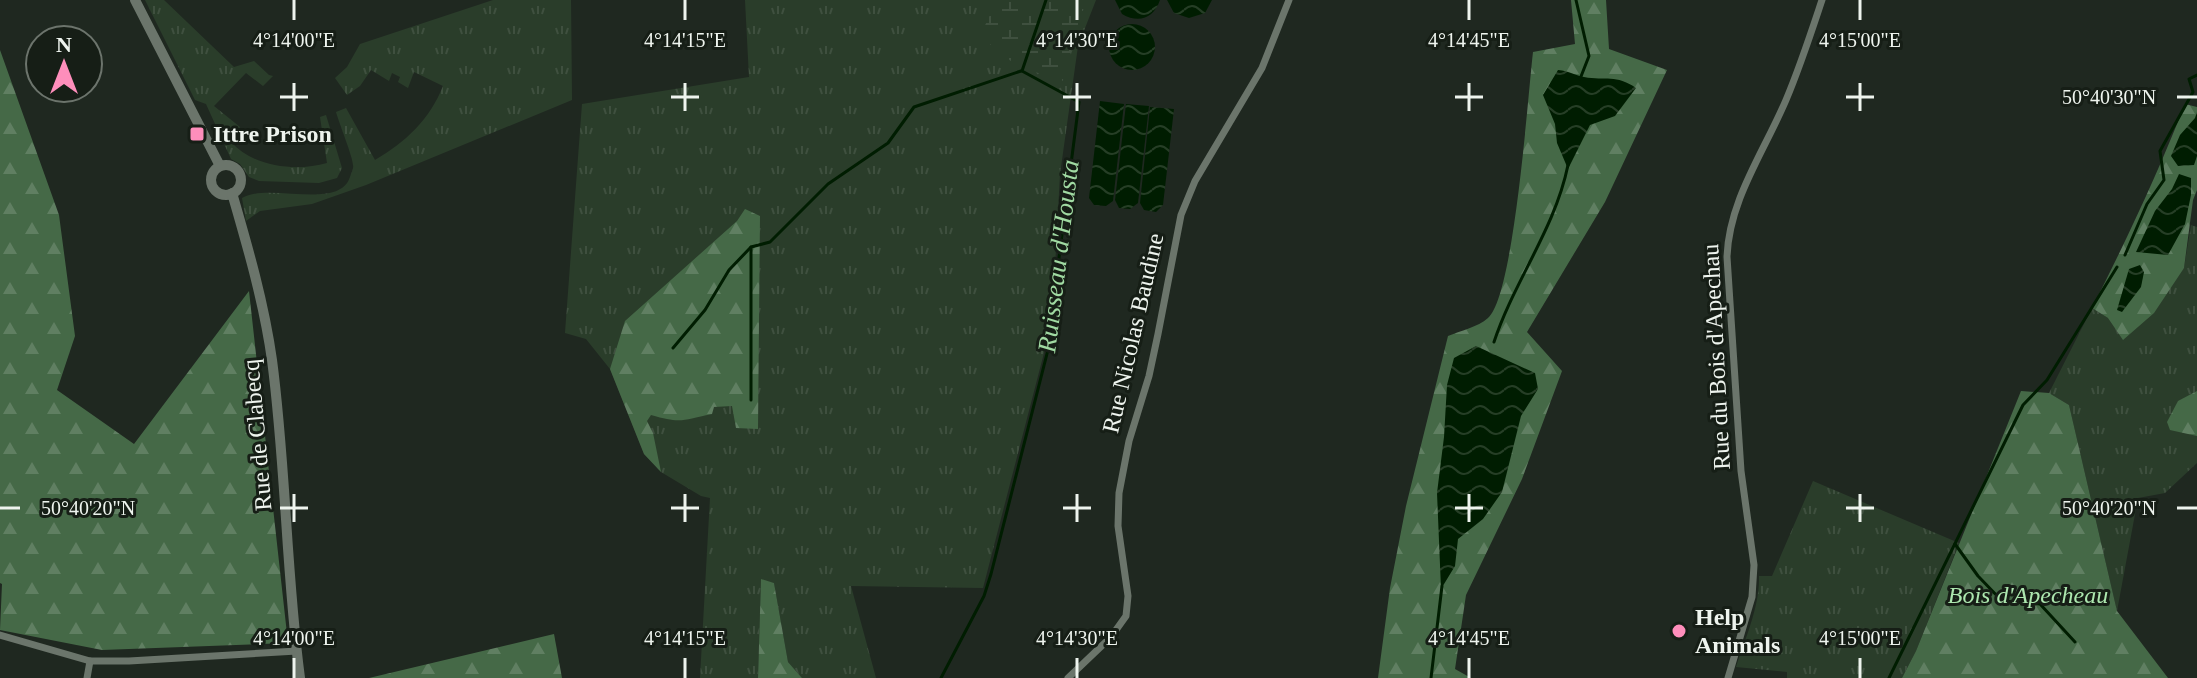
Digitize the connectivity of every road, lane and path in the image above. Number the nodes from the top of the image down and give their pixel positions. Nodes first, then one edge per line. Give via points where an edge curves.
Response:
1 (135, 0) edge
2 (1289, 0) edge
3 (1822, 0) edge
4 (220, 166) junction
5 (232, 193) junction
6 (0, 635) edge
7 (297, 651) junction
8 (90, 661) junction
9 (87, 678) edge
10 (300, 678) edge
11 (1068, 678) edge
12 (1728, 678) edge

1 - 4 street, Rue de Clabecq
2 - 11 street, Rue Nicolas Baudine via 1251,90 1195,181 1181,215 1119,493 1126,616
3 - 12 street, Rue du Bois d'Apechau via 1728,235 1741,471 1754,565 1752,597
4 - 5 street, Rue de Clabecq via 212,183 217,191
4 - 5 street, Rue de Clabecq via 240,173 240,184
5 - 7 street, Rue de Clabecq via 272,359
6 - 8 street
7 - 8 street
7 - 10 street, Rue de Clabecq
8 - 9 street

